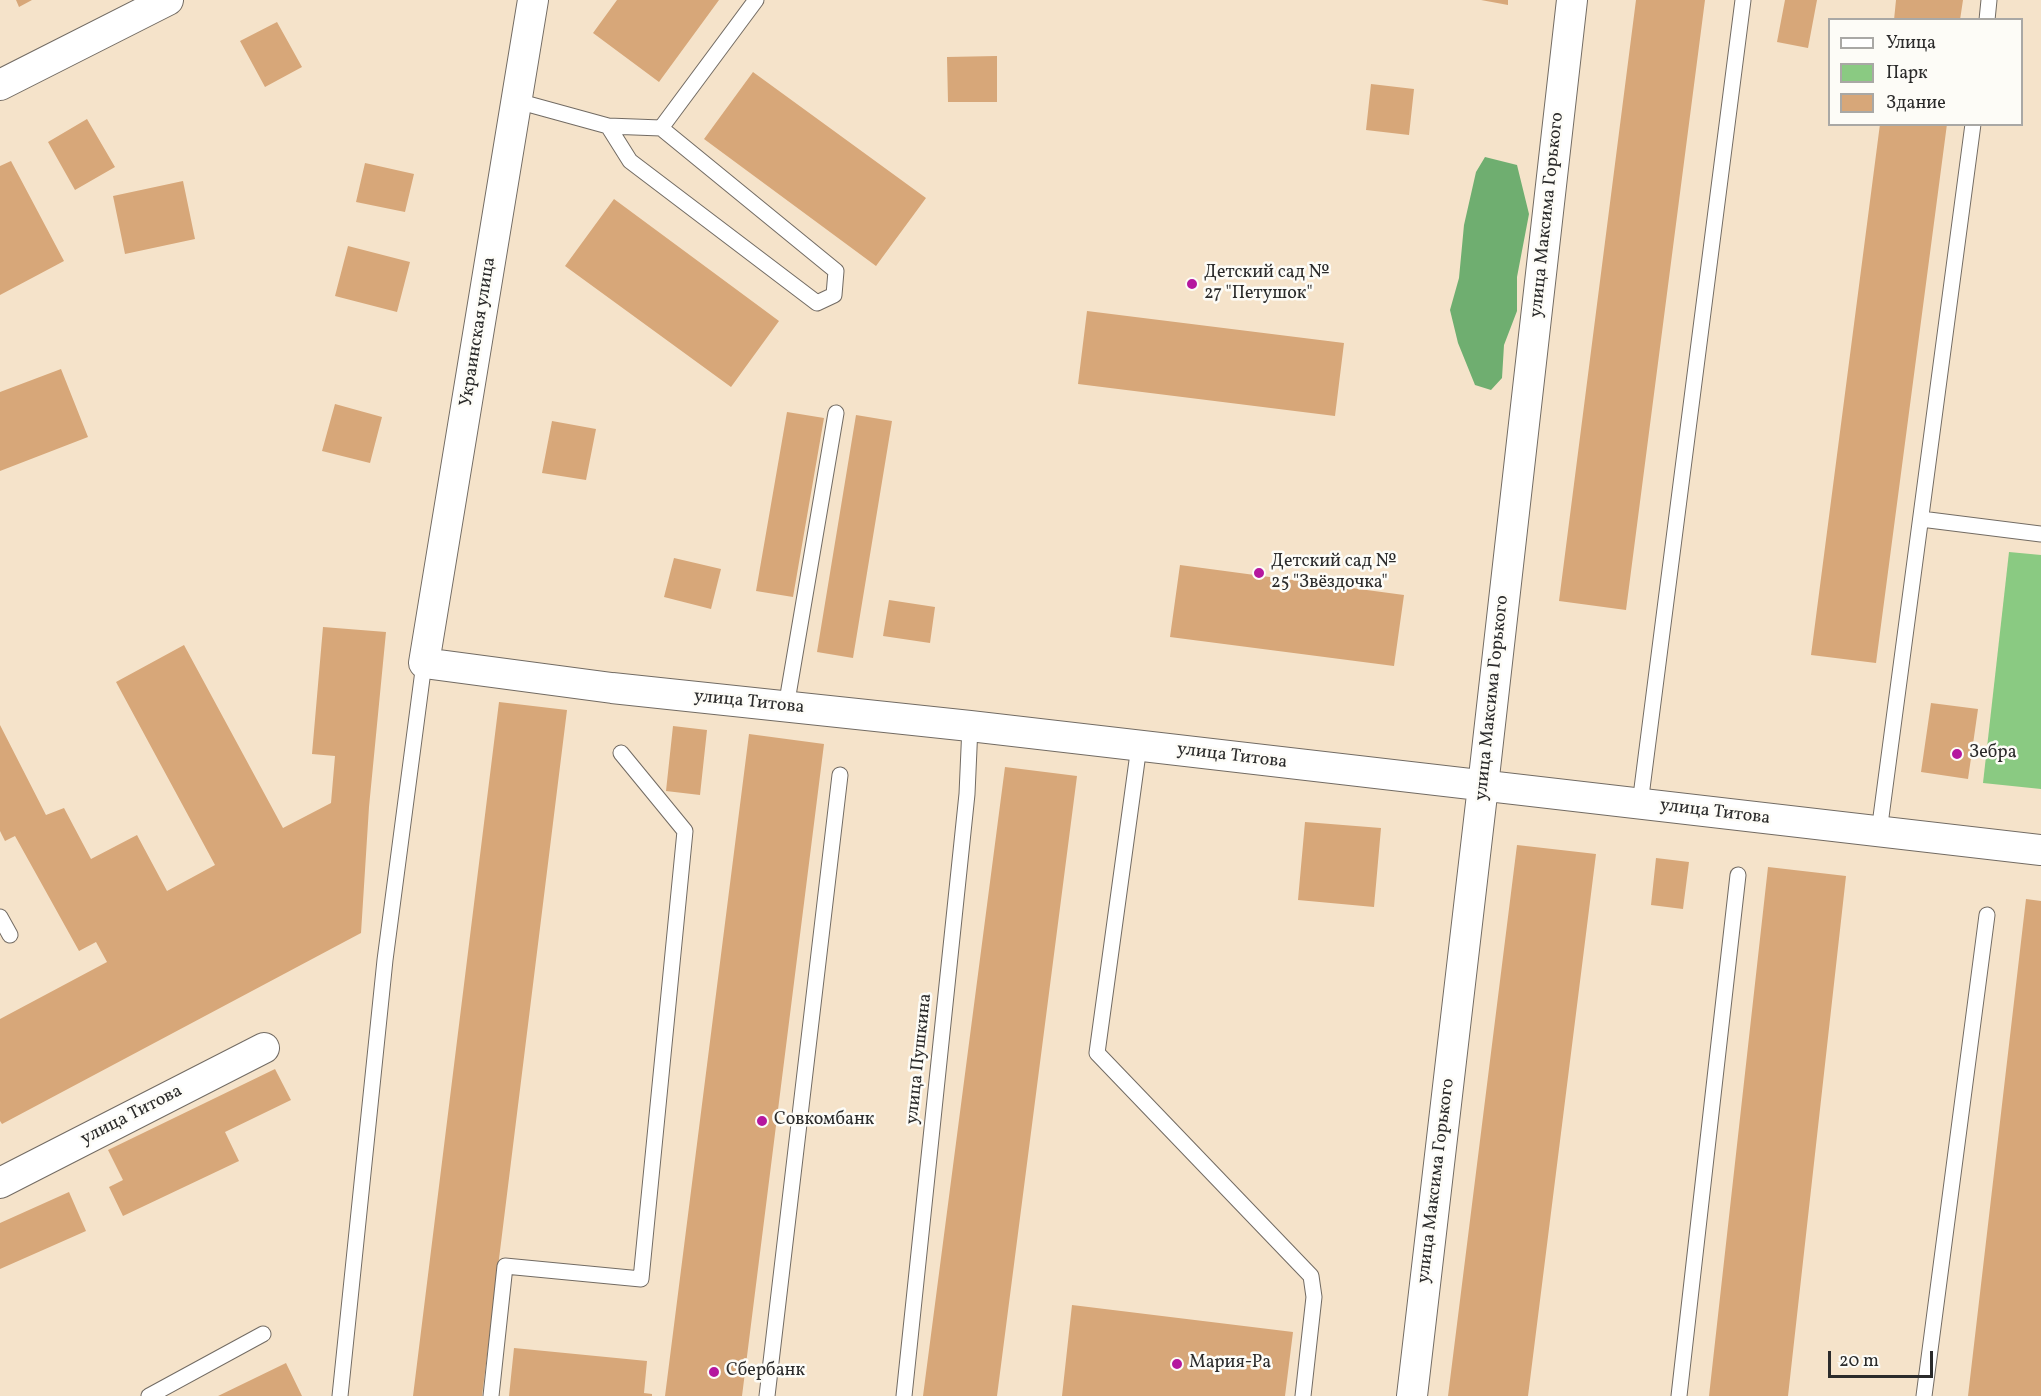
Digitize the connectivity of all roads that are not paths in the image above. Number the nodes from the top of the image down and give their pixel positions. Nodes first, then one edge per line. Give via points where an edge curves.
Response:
1 (168, 0) edge
2 (533, 0) edge
3 (756, 0) edge
4 (1572, 0) edge
5 (1743, 0) edge
6 (1989, 0) edge
7 (1987, 18) edge
8 (0, 85) edge
9 (517, 101) junction
10 (608, 126) junction
11 (1973, 126) edge
12 (661, 128) junction
13 (836, 413) dead end
14 (1921, 519) junction
15 (2041, 534) edge
16 (424, 663) junction
17 (786, 707) junction
18 (970, 726) junction
19 (1139, 746) junction
20 (621, 753) dead end
21 (840, 775) dead end
22 (1483, 786) junction
23 (1640, 804) junction
24 (1879, 832) junction
25 (2041, 850) edge
26 (1738, 875) dead end
27 (1987, 915) dead end
28 (0, 916) edge
29 (10, 935) dead end
30 (264, 1048) dead end
31 (0, 1183) edge
32 (262, 1334) dead end
33 (149, 1396) edge
34 (340, 1396) edge
35 (491, 1396) edge
36 (767, 1396) edge
37 (904, 1396) edge
38 (1303, 1396) edge
39 (1412, 1396) edge
40 (1679, 1396) edge
41 (1924, 1396) edge

1 - 8 street
2 - 9 street, Украинская улица
3 - 12 lane
4 - 22 street, улица Максима Горького
5 - 23 lane
6 - 7 lane
9 - 10 lane
9 - 16 street, Украинская улица
10 - 12 lane
10 - 12 lane via 630,161 807,296 817,303 834,296 836,271
11 - 14 lane
13 - 17 lane
14 - 15 lane
14 - 24 lane
16 - 17 street, улица Титова
16 - 34 lane via 385,960
17 - 18 street, улица Титова
18 - 19 street, улица Титова
18 - 37 lane, улица Пушкина via 967,794
19 - 22 street, улица Титова
19 - 38 lane via 1097,1053 1311,1276 1314,1297
20 - 35 lane via 685,831 640,1279 505,1266
21 - 36 lane
22 - 23 street, улица Титова
22 - 39 street, улица Максима Горького
23 - 24 street, улица Титова
24 - 25 street, улица Титова
26 - 40 lane
27 - 41 lane
28 - 29 lane
30 - 31 street, улица Титова
32 - 33 lane

